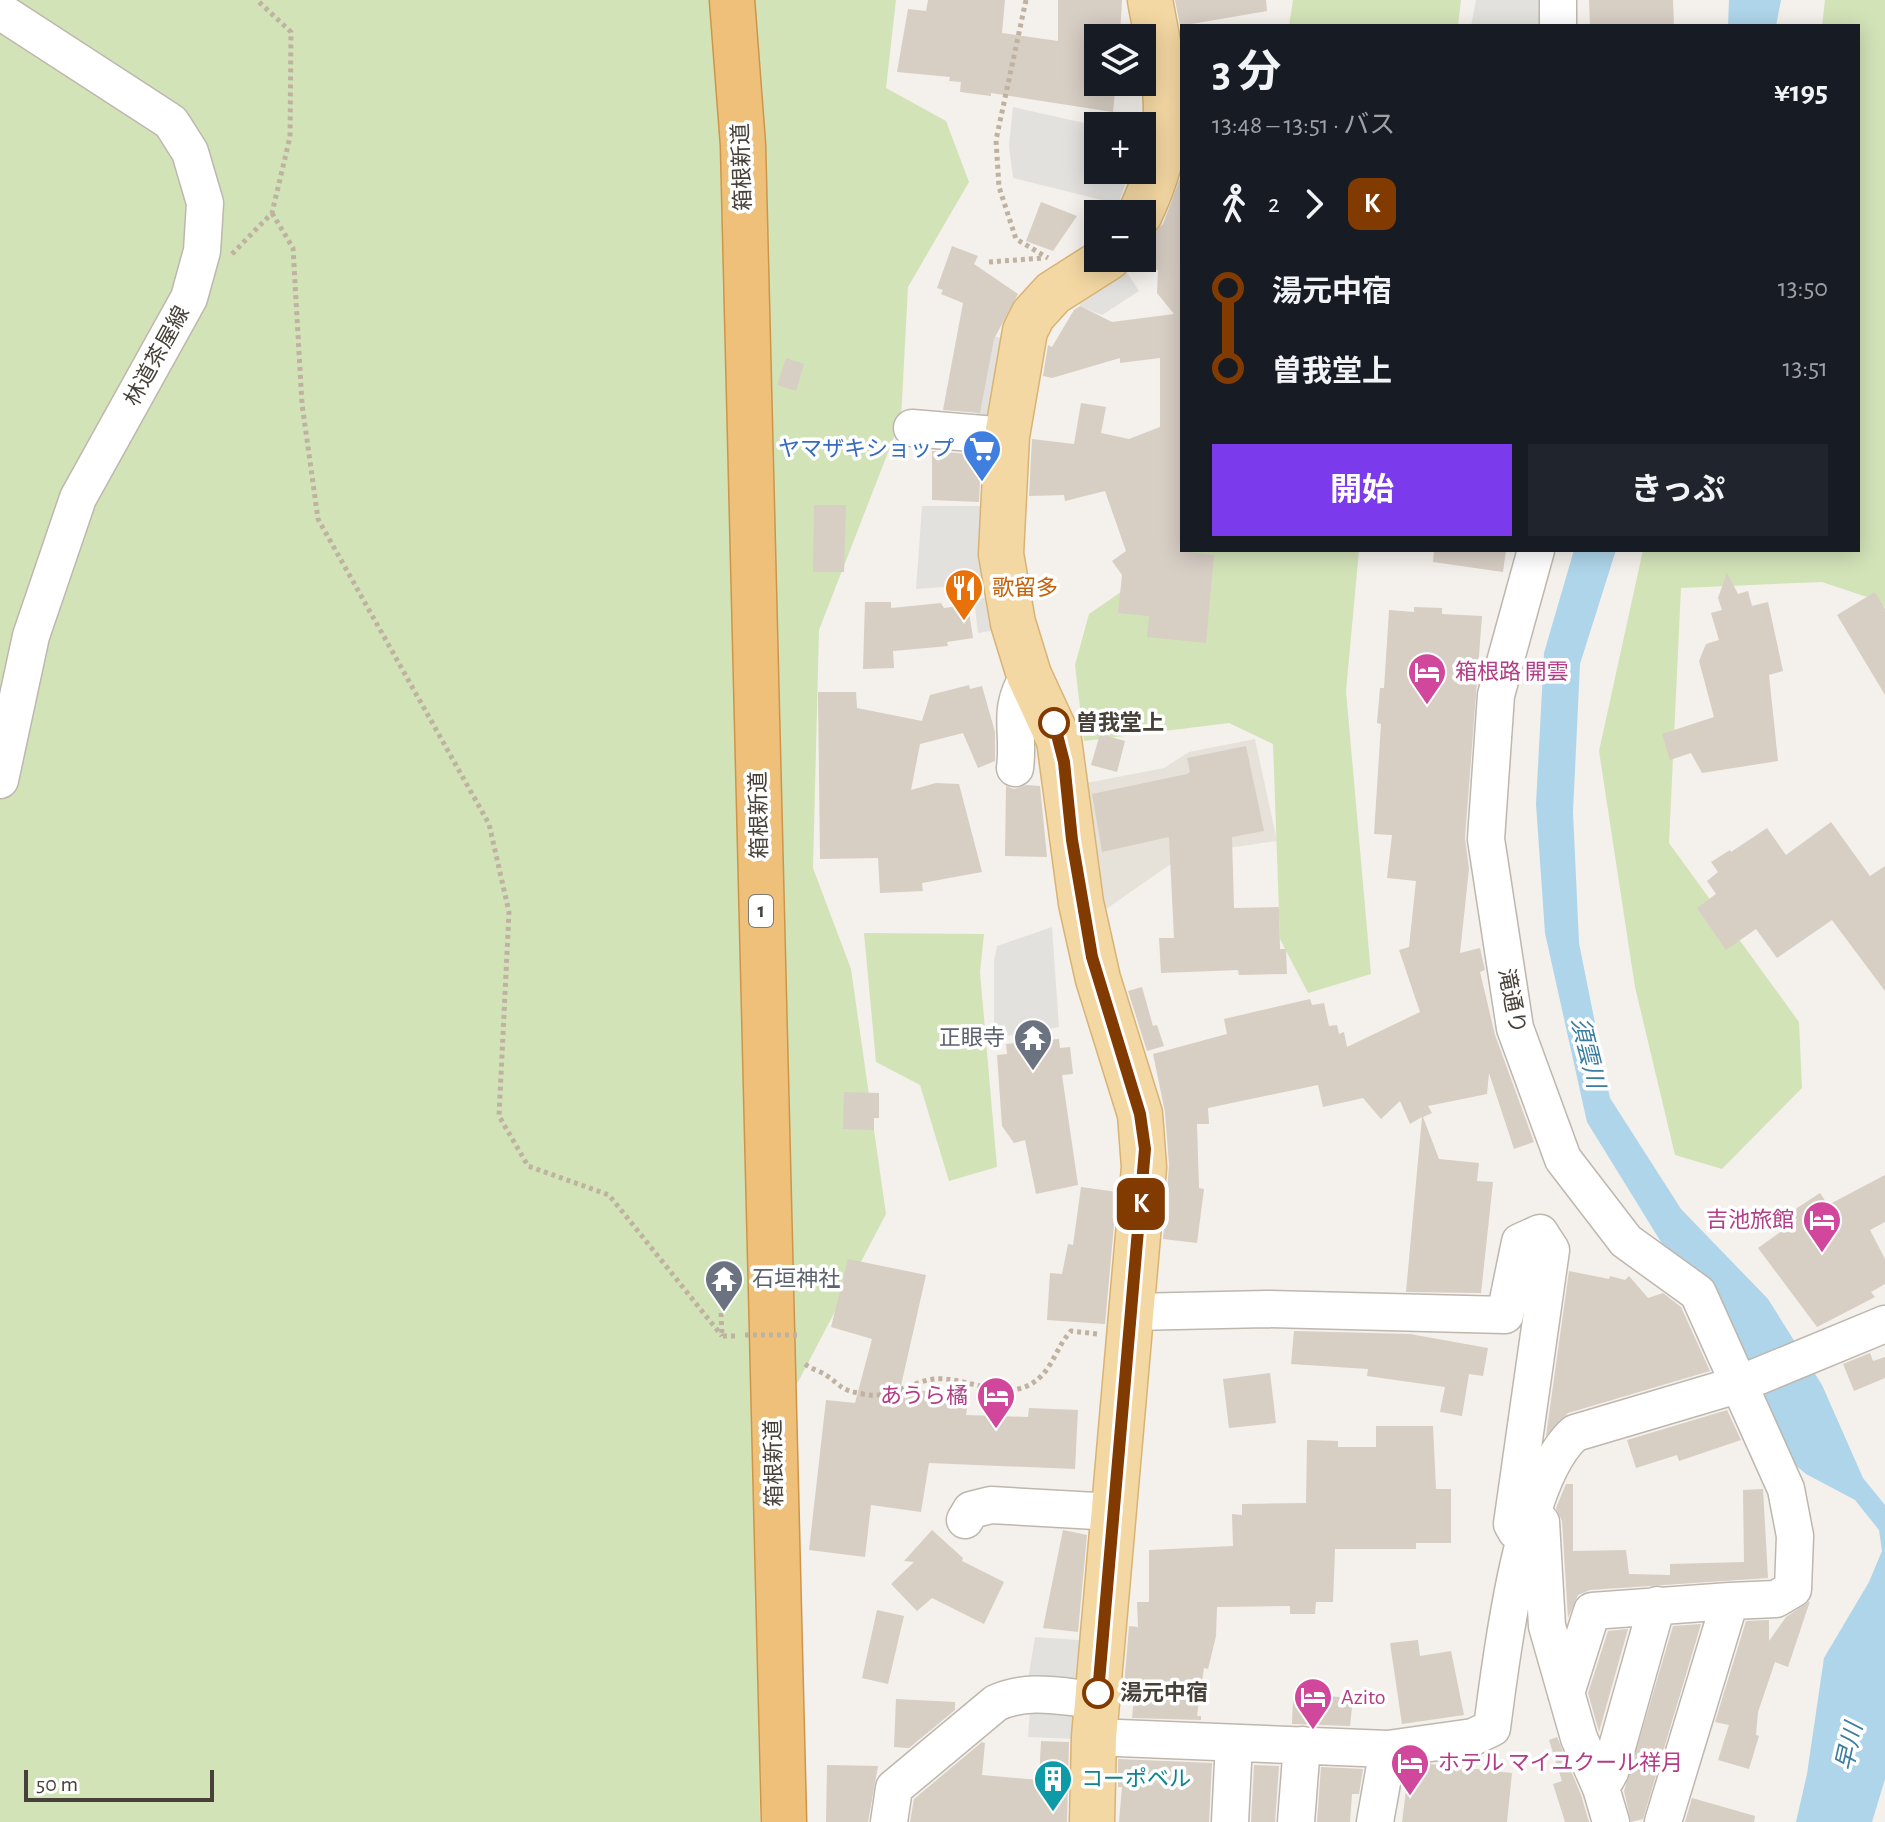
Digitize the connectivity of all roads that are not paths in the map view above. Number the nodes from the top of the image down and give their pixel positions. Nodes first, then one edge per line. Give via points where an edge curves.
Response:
1 (732, 0) edge
2 (1150, 0) edge
3 (1558, 0) edge
4 (0, 11) edge
5 (1558, 24) edge
6 (1145, 200) edge
7 (1086, 272) edge
8 (912, 428) dead end
9 (1007, 436) junction
10 (1535, 552) edge
11 (1029, 675) junction
12 (1015, 768) dead end
13 (0, 780) edge
14 (1885, 1324) edge
15 (1131, 1325) junction
16 (1737, 1385) junction
17 (1539, 1499) junction
18 (1114, 1512) junction
19 (965, 1520) dead end
20 (1523, 1542) junction
21 (1730, 1601) junction
22 (1657, 1605) junction
23 (1566, 1693) junction
24 (1095, 1719) junction
25 (1234, 1743) junction
26 (1302, 1745) junction
27 (1388, 1749) junction
28 (1606, 1805) edge
29 (784, 1822) edge
30 (889, 1822) edge
31 (1092, 1822) edge
32 (1230, 1822) edge
33 (1296, 1822) edge
34 (1375, 1822) edge
35 (1663, 1822) edge

1 - 29 highway, 箱根新道 / 1 via 743,145
2 - 6 main road via 1167,101 1166,142
3 - 5 street
4 - 13 street, 林道茶屋線 via 171,122 190,152 205,203 202,251 189,298 78,498 31,636
7 - 9 main road via 1053,293 1033,315 1020,350
8 - 9 street
9 - 11 main road via 1001,554
10 - 16 street, 滝通り via 1496,695 1486,839 1515,1028 1563,1159 1626,1241 1698,1293
11 - 12 street via 1013,718
11 - 15 main road via 1059,740 1092,957 1143,1130
14 - 16 street
15 - 18 main road
15 - 20 street via 1267,1309 1505,1315 1520,1242 1540,1233 1551,1250 1512,1524
16 - 17 street via 1575,1433 1565,1441
16 - 21 street, 滝通り via 1786,1489 1796,1576 1786,1596
17 - 20 street
17 - 23 street via 1547,1626
18 - 19 street via 991,1505 971,1510
18 - 24 main road
20 - 27 street via 1492,1728 1473,1737
21 - 22 street
21 - 35 street
22 - 23 street via 1592,1611
22 - 28 street via 1610,1772
23 - 28 street
24 - 25 street
24 - 30 street via 1028,1694 996,1703 894,1788
24 - 31 main road
25 - 26 street
25 - 32 street
26 - 27 street
26 - 33 street
27 - 34 street

